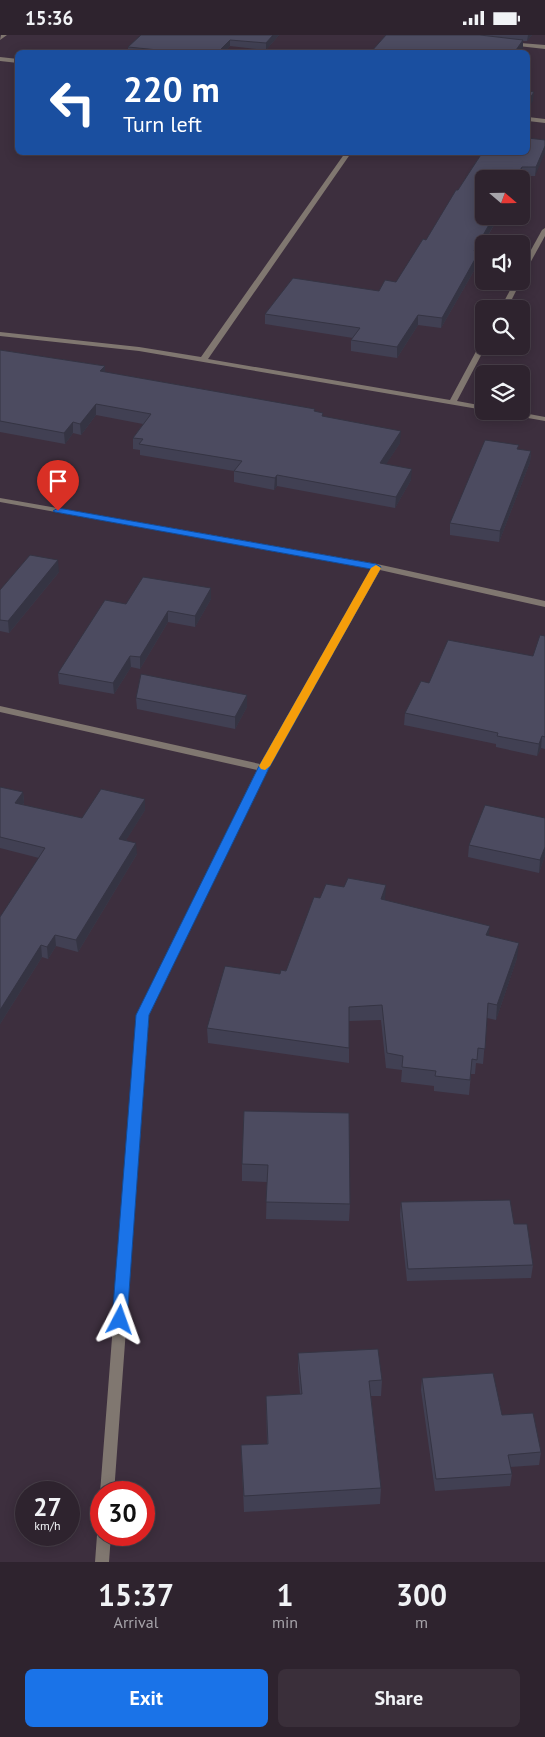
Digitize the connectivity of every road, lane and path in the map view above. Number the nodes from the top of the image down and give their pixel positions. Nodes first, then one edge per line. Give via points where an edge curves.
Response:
1 (4, 35) edge
2 (0, 38) edge
3 (505, 43) edge
4 (545, 47) edge
5 (0, 59) edge
6 (15, 61) edge
7 (530, 119) edge
8 (545, 121) edge
9 (347, 155) edge
10 (545, 230) edge
11 (530, 258) edge
12 (0, 334) edge
13 (478, 355) edge
14 (202, 359) junction
15 (452, 403) junction
16 (475, 407) edge
17 (530, 416) edge
18 (545, 419) edge
19 (0, 500) edge
20 (376, 567) junction
21 (545, 604) edge
22 (0, 709) edge
23 (263, 768) junction
24 (108, 1481) edge
25 (103, 1546) edge
26 (102, 1562) edge

1 - 2 street
3 - 4 street
5 - 6 street
7 - 8 street
9 - 14 street
10 - 11 street
12 - 14 street
13 - 15 street
14 - 15 street
15 - 16 street
17 - 18 street
19 - 20 street
20 - 21 street
20 - 23 street
22 - 23 street
23 - 24 street via 142,1015
25 - 26 street

